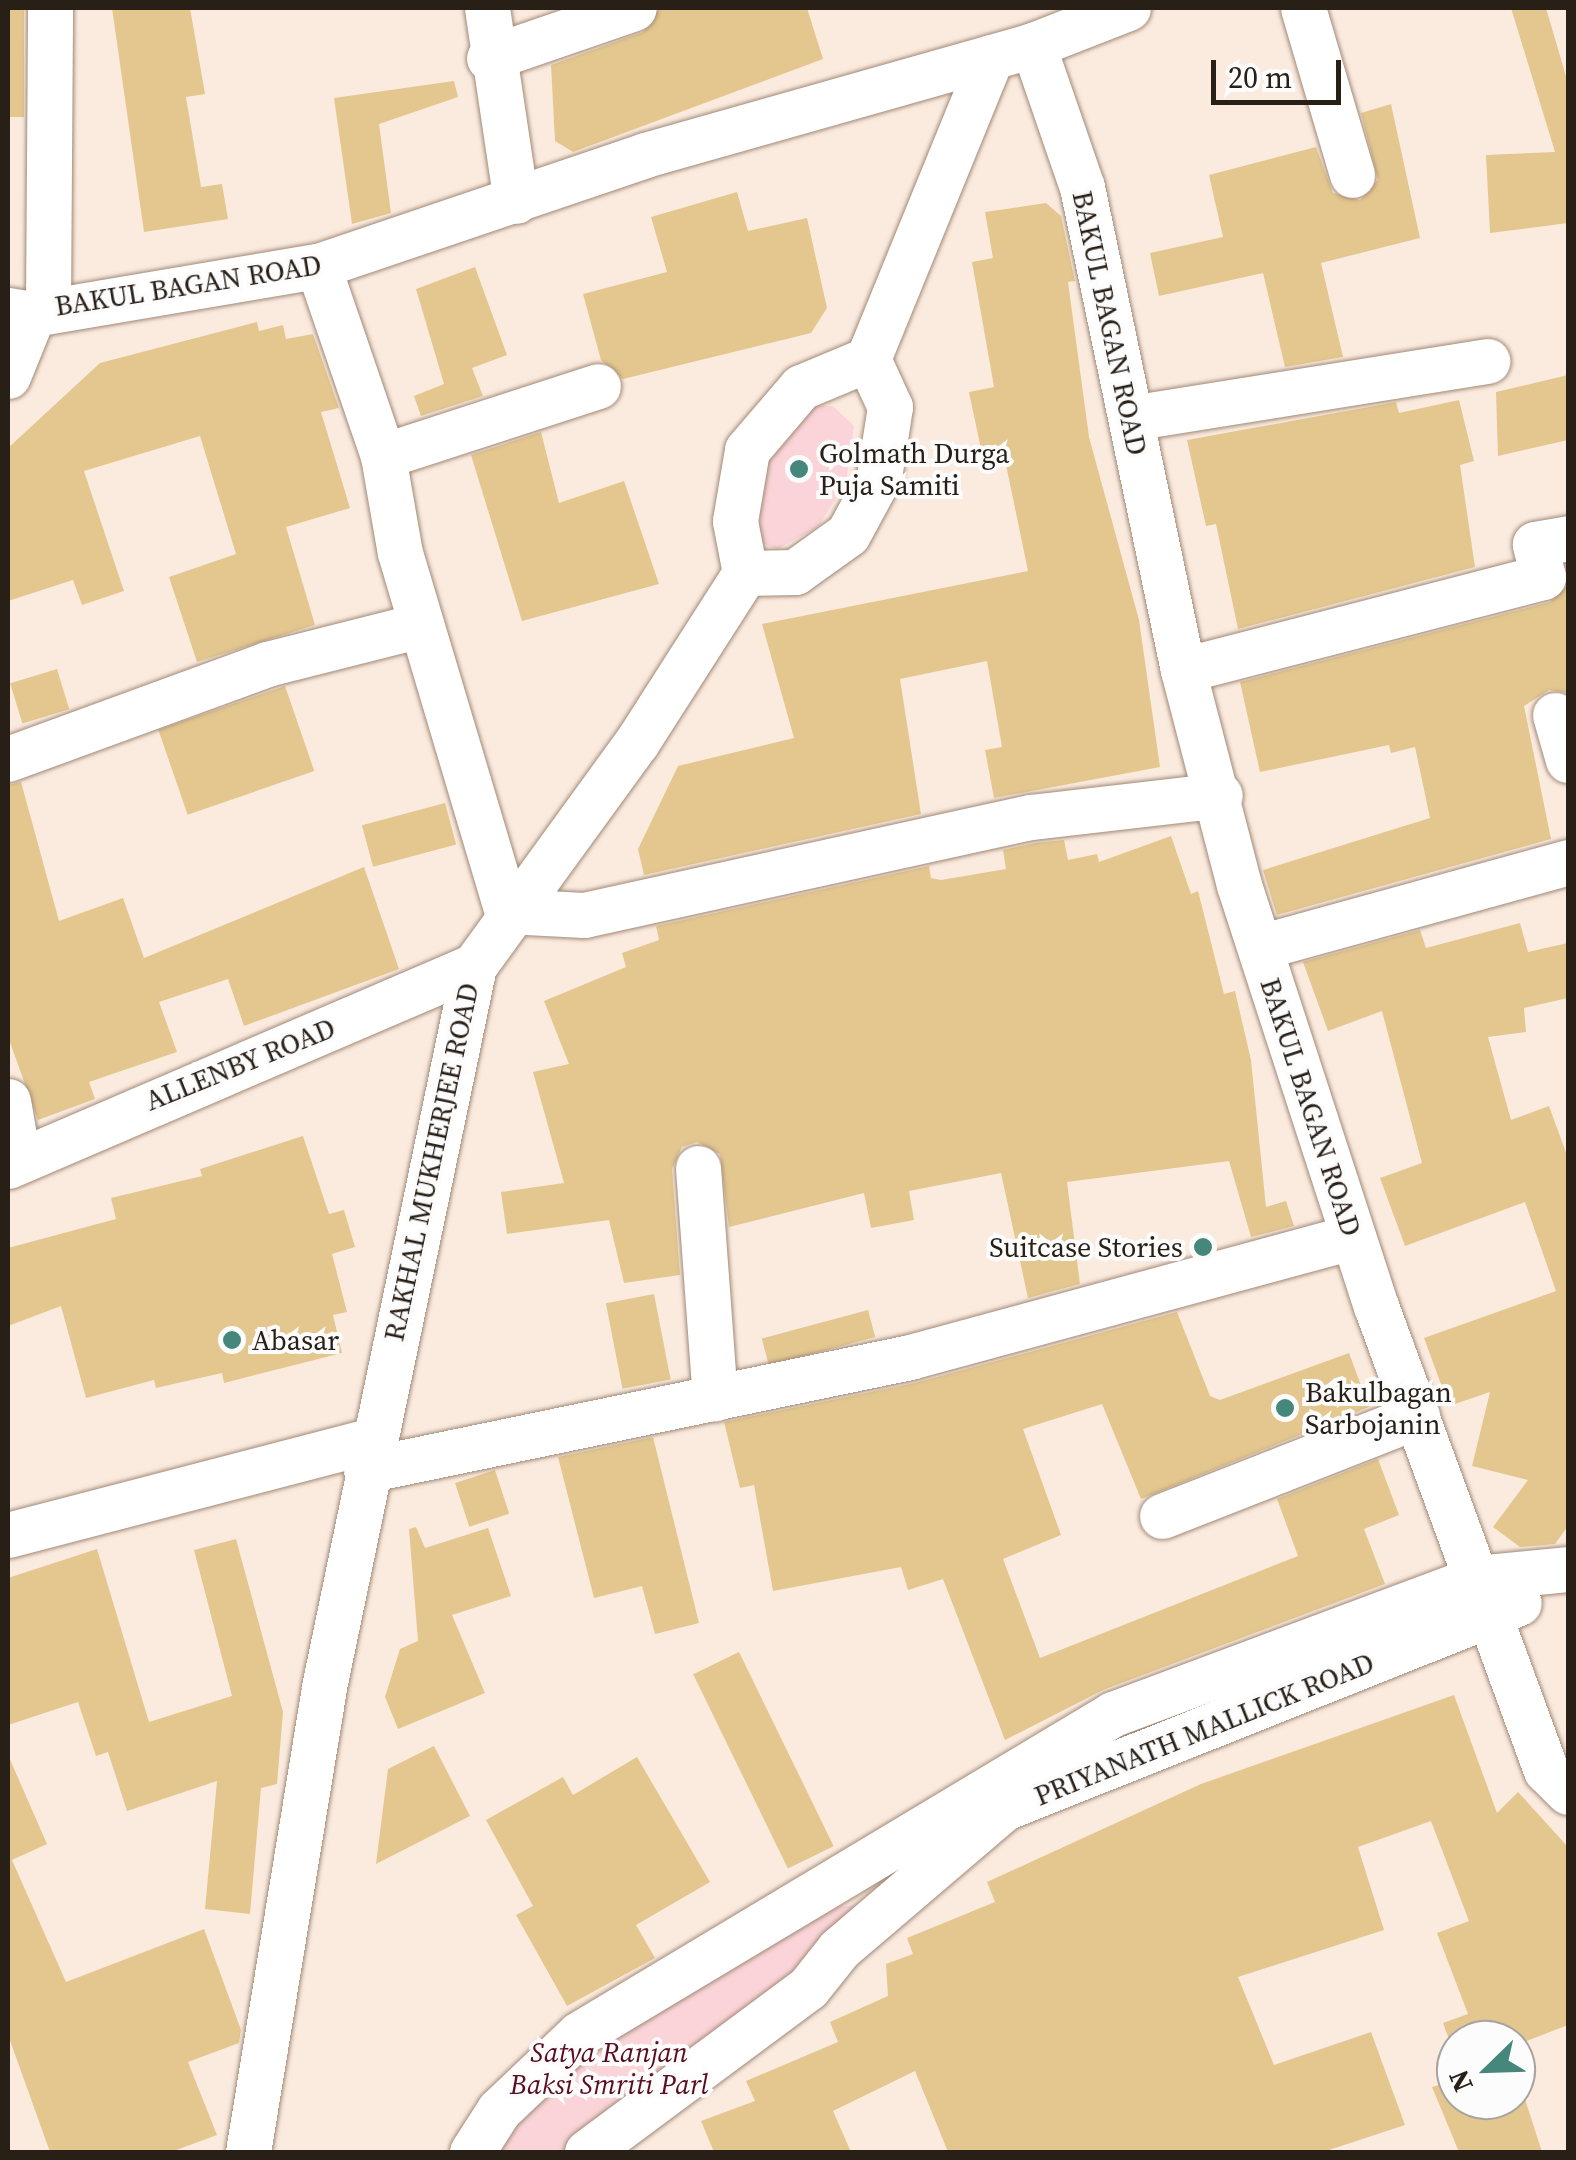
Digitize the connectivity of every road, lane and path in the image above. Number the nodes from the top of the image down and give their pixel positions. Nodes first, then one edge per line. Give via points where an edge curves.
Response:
1 (50, 8) edge
2 (487, 8) edge
3 (634, 8) edge
4 (1128, 8) edge
5 (1303, 8) edge
6 (1012, 51) junction
7 (489, 58) junction
8 (1352, 175) dead end
9 (516, 201) junction
10 (318, 266) junction
11 (30, 310) edge
12 (868, 358) junction
13 (1487, 361) dead end
14 (8, 376) edge
15 (598, 386) dead end
16 (1131, 418) junction
17 (383, 456) junction
18 (1568, 538) edge
19 (746, 573) junction
20 (421, 626) junction
21 (1183, 670) junction
22 (1556, 715) dead end
23 (8, 760) edge
24 (1568, 760) edge
25 (1220, 795) junction
26 (1568, 862) edge
27 (508, 911) junction
28 (1260, 946) junction
29 (474, 966) junction
30 (8, 1101) edge
31 (13, 1163) edge
32 (698, 1168) dead end
33 (1352, 1237) junction
34 (715, 1398) junction
35 (1417, 1416) junction
36 (369, 1455) junction
37 (1162, 1516) dead end
38 (8, 1536) edge
39 (1568, 1571) edge
40 (1484, 1599) junction
41 (1568, 1792) edge
42 (248, 2152) edge
43 (472, 2152) edge
44 (586, 2152) edge

1 - 11 street
2 - 7 street
3 - 7 street
4 - 6 street
5 - 8 street
6 - 9 street, BAKUL BAGAN ROAD via 645,155
6 - 12 street
6 - 16 street, BAKUL BAGAN ROAD via 1082,187
7 - 9 street
9 - 10 street, BAKUL BAGAN ROAD
10 - 11 street, BAKUL BAGAN ROAD
10 - 17 street
11 - 14 street
12 - 19 street via 801,387 747,450 735,521
12 - 19 street via 890,406 878,478 848,534 795,572
13 - 16 street
15 - 17 street
16 - 21 street, BAKUL BAGAN ROAD
17 - 20 street
18 - 21 street via 1535,544 1543,577
19 - 27 street, RAKHAL MUKHERJEE ROAD via 637,742
20 - 23 street via 267,664
20 - 27 street
21 - 25 street, BAKUL BAGAN ROAD
22 - 24 street
25 - 27 street via 1031,817 584,915
25 - 28 street, BAKUL BAGAN ROAD
26 - 28 street
27 - 29 street, RAKHAL MUKHERJEE ROAD
28 - 33 street, BAKUL BAGAN ROAD
29 - 31 street, ALLENBY ROAD
29 - 36 street, RAKHAL MUKHERJEE ROAD
30 - 31 street
32 - 34 street
33 - 34 street via 910,1356
33 - 35 street, BAKUL BAGAN ROAD
34 - 36 street
35 - 37 street
35 - 40 street, BAKUL BAGAN ROAD
36 - 38 street
36 - 42 street, RAKHAL MUKHERJEE ROAD
39 - 40 street
40 - 41 street, BAKUL BAGAN ROAD via 1546,1770
40 - 43 street via 1114,1714 578,2034 499,2110
40 - 44 street, PRIYANATH MALLICK ROAD via 1004,1808 839,1949 808,1988

